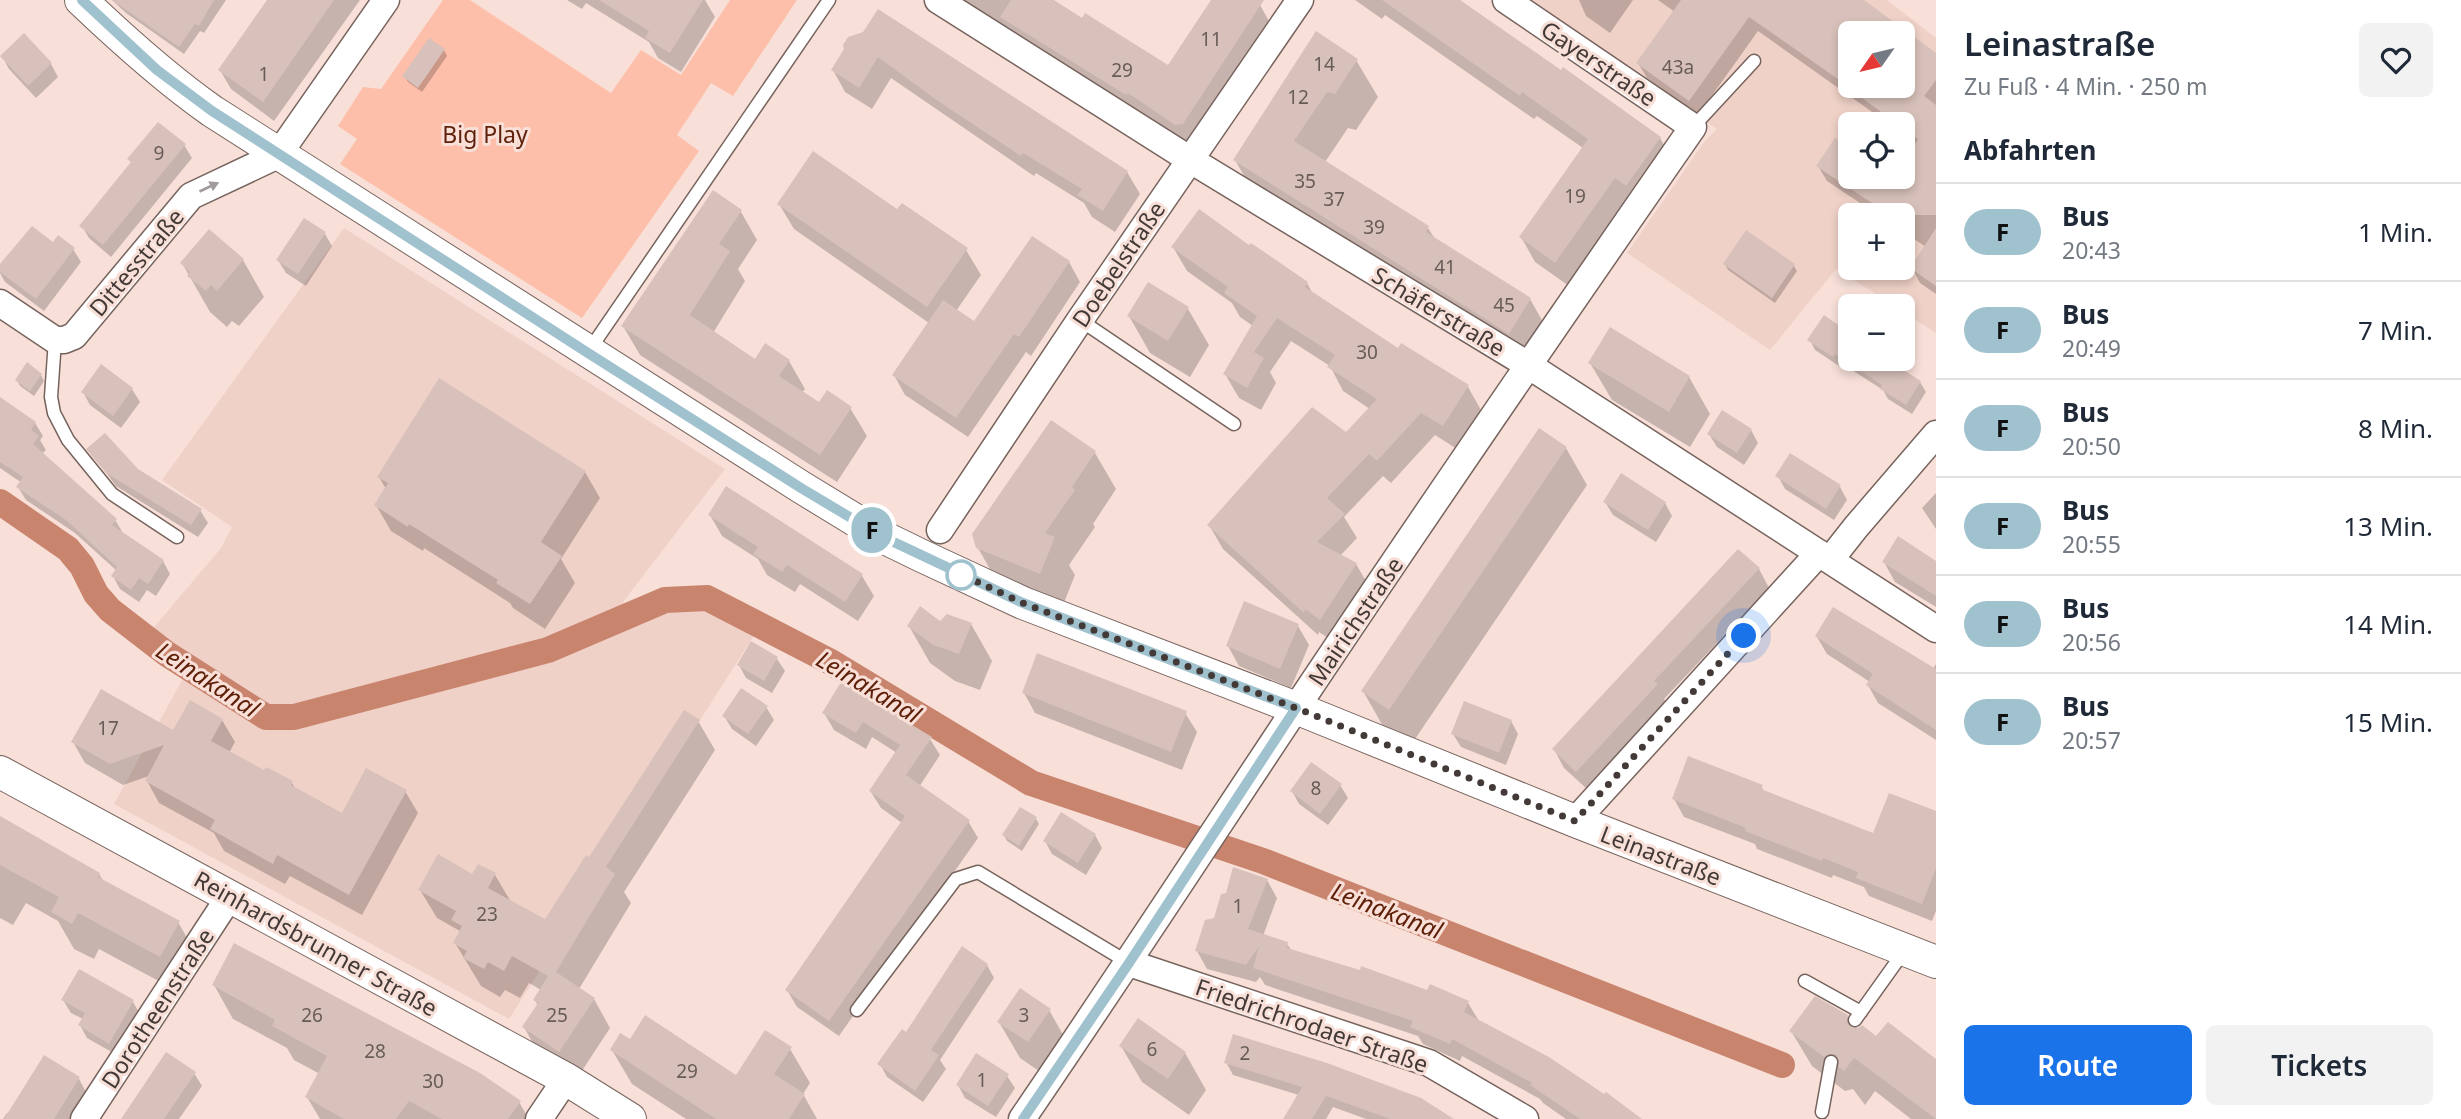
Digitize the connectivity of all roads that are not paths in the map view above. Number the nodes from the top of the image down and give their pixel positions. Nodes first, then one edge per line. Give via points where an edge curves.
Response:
1 (82, 0) edge
2 (386, 0) edge
3 (830, 0) edge
4 (938, 0) edge
5 (1300, 0) edge
6 (1506, 0) edge
7 (1754, 61) dead end
8 (1693, 127) junction
9 (278, 155) junction
10 (1189, 159) junction
11 (0, 303) edge
12 (1080, 320) junction
13 (55, 340) junction
14 (588, 353) junction
15 (1528, 365) junction
16 (1234, 424) dead end
17 (1936, 434) edge
18 (940, 530) dead end
19 (177, 537) dead end
20 (1825, 557) junction
21 (1936, 629) edge
22 (1296, 708) junction
23 (0, 772) edge
24 (1575, 821) junction
25 (230, 896) junction
26 (1905, 950) junction
27 (1936, 962) edge
28 (1129, 963) junction
29 (1805, 981) dead end
30 (857, 1010) dead end
31 (1831, 1062) dead end
32 (566, 1079) junction
33 (1822, 1112) dead end
34 (85, 1119) edge
35 (539, 1119) edge
36 (630, 1119) edge
37 (1023, 1119) edge
38 (1525, 1119) edge

1 - 9 street, Leinastraße via 173,83
2 - 9 street
3 - 14 lane
4 - 10 street, Schäferstraße
5 - 10 street, Doebelstraße
6 - 8 street, Gayerstraße
7 - 8 lane
8 - 15 street, Mairichstraße
13 -> 9 street, Dittesstraße via 74,336 191,196
9 - 14 street, Leinastraße
10 - 12 street, Doebelstraße
10 - 15 street, Schäferstraße
11 - 13 street
12 - 16 lane
12 - 18 street, Doebelstraße
13 - 19 lane via 51,397 68,440 112,494
14 - 22 street, Leinastraße via 883,537 1023,603
15 - 20 street, Schäferstraße
15 - 22 street, Mairichstraße
17 - 20 street
20 - 21 street, Schäferstraße
20 - 24 street
22 - 24 street, Leinastraße
22 - 28 street, Mairichstraße
23 - 25 street, Reinhardsbrunner Straße
24 - 26 street, Leinastraße
25 - 32 street, Reinhardsbrunner Straße
25 - 34 street, Dorotheenstraße
26 - 27 street, Leinastraße
26 - 29 lane via 1858,1016
28 - 30 lane via 978,872 956,879
28 - 37 street, Mairichstraße
28 - 38 street, Friedrichrodaer Straße via 1429,1063
31 - 33 lane
32 - 35 street
32 - 36 street, Reinhardsbrunner Straße

